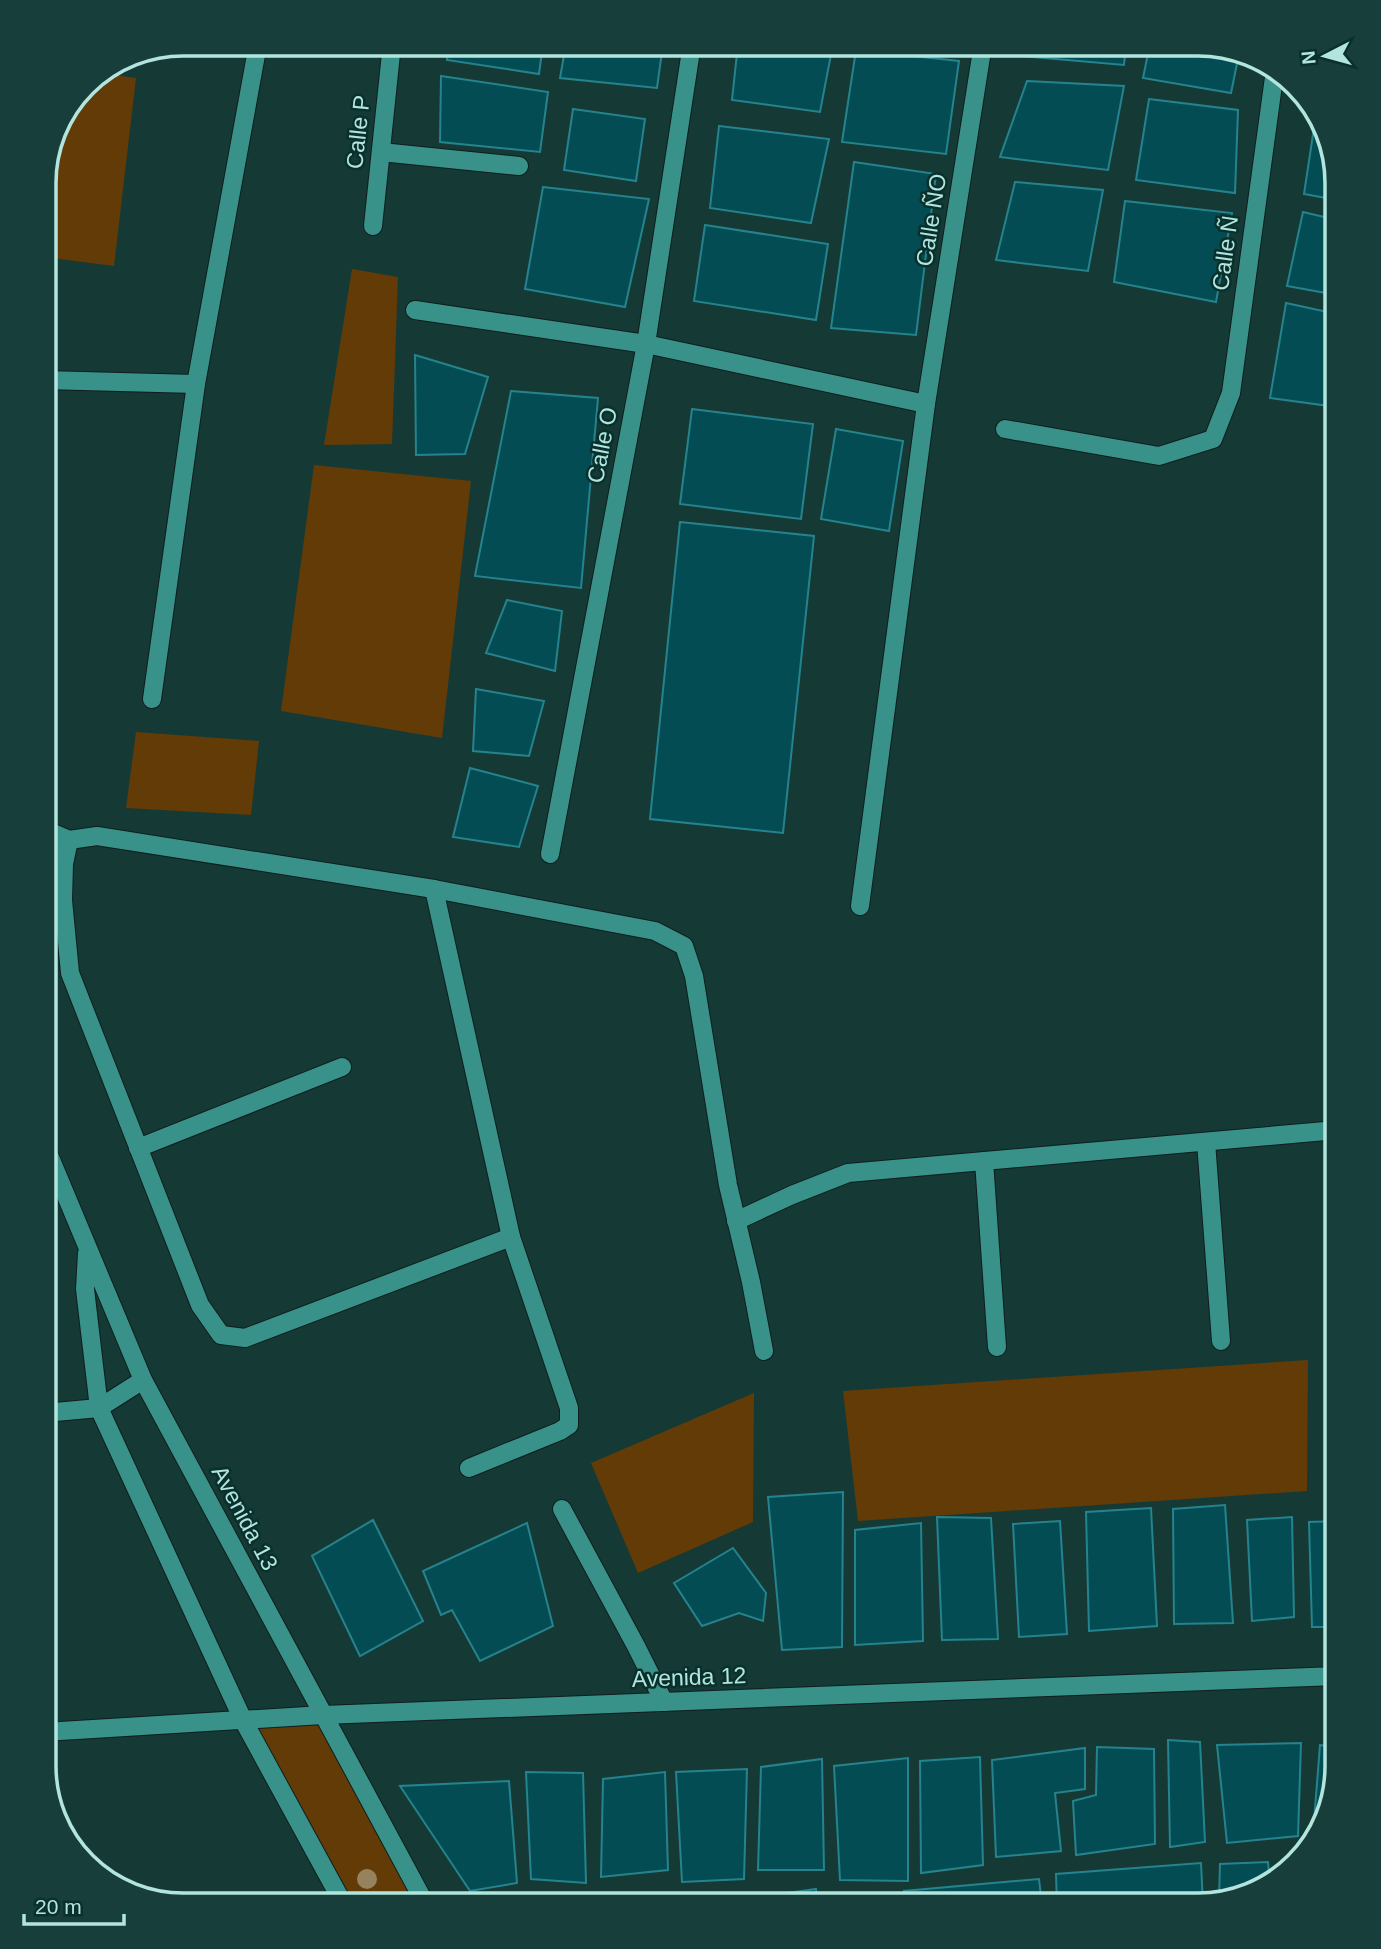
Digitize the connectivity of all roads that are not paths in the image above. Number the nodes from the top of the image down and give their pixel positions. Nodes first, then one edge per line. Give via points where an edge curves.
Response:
1 (256, 56) edge
2 (391, 56) edge
3 (690, 56) edge
4 (981, 56) edge
5 (1274, 81) edge
6 (381, 152) junction
7 (519, 166) dead end
8 (373, 226) dead end
9 (415, 310) dead end
10 (646, 344) junction
11 (56, 380) edge
12 (196, 384) junction
13 (926, 404) junction
14 (1005, 429) dead end
15 (152, 699) dead end
16 (56, 834) edge
17 (69, 840) junction
18 (56, 850) edge
19 (550, 854) dead end
20 (434, 889) junction
21 (860, 905) dead end
22 (342, 1067) dead end
23 (1325, 1131) edge
24 (1206, 1142) junction
25 (138, 1148) junction
26 (984, 1161) junction
27 (56, 1172) edge
28 (736, 1221) junction
29 (511, 1237) junction
30 (87, 1246) junction
31 (1221, 1341) dead end
32 (996, 1347) dead end
33 (764, 1350) dead end
34 (143, 1380) junction
35 (99, 1408) junction
36 (56, 1412) edge
37 (469, 1468) dead end
38 (562, 1508) dead end
39 (1325, 1676) edge
40 (664, 1702) junction
41 (323, 1715) junction
42 (243, 1720) junction
43 (56, 1731) edge
44 (337, 1893) edge
45 (419, 1893) edge

1 - 12 street
2 - 6 street, Calle P
3 - 10 street, Calle O
4 - 13 street, Calle ÑO
5 - 14 street, Calle Ñ via 1231,393 1213,439 1159,456
6 - 7 street
6 - 8 street, Calle P
9 - 10 street
10 - 13 street
10 - 19 street, Calle O
11 - 12 street
12 - 15 street
13 - 21 street, Calle ÑO
16 - 17 street
17 - 18 street
17 - 20 street via 97,836
17 - 25 street via 63,900 70,973
20 - 28 street via 655,931 684,946 694,976
20 - 29 street
22 - 25 street
23 - 24 street
24 - 26 street
24 - 31 street
25 - 29 street via 200,1305 221,1335 245,1338
26 - 28 street via 848,1173
26 - 32 street
27 - 30 street, Avenida 13
28 - 33 street
29 - 37 street via 569,1408 569,1425
30 - 34 street, Avenida 13
30 - 35 street via 85,1289
34 - 35 street
34 - 41 street, Avenida 13
35 - 36 street
35 - 42 street
38 - 40 street
39 - 40 street, Avenida 12
40 - 41 street, Avenida 12
41 - 42 street, Avenida 12
41 - 45 street, Avenida 13
42 - 43 street, Avenida 12
42 - 44 street

